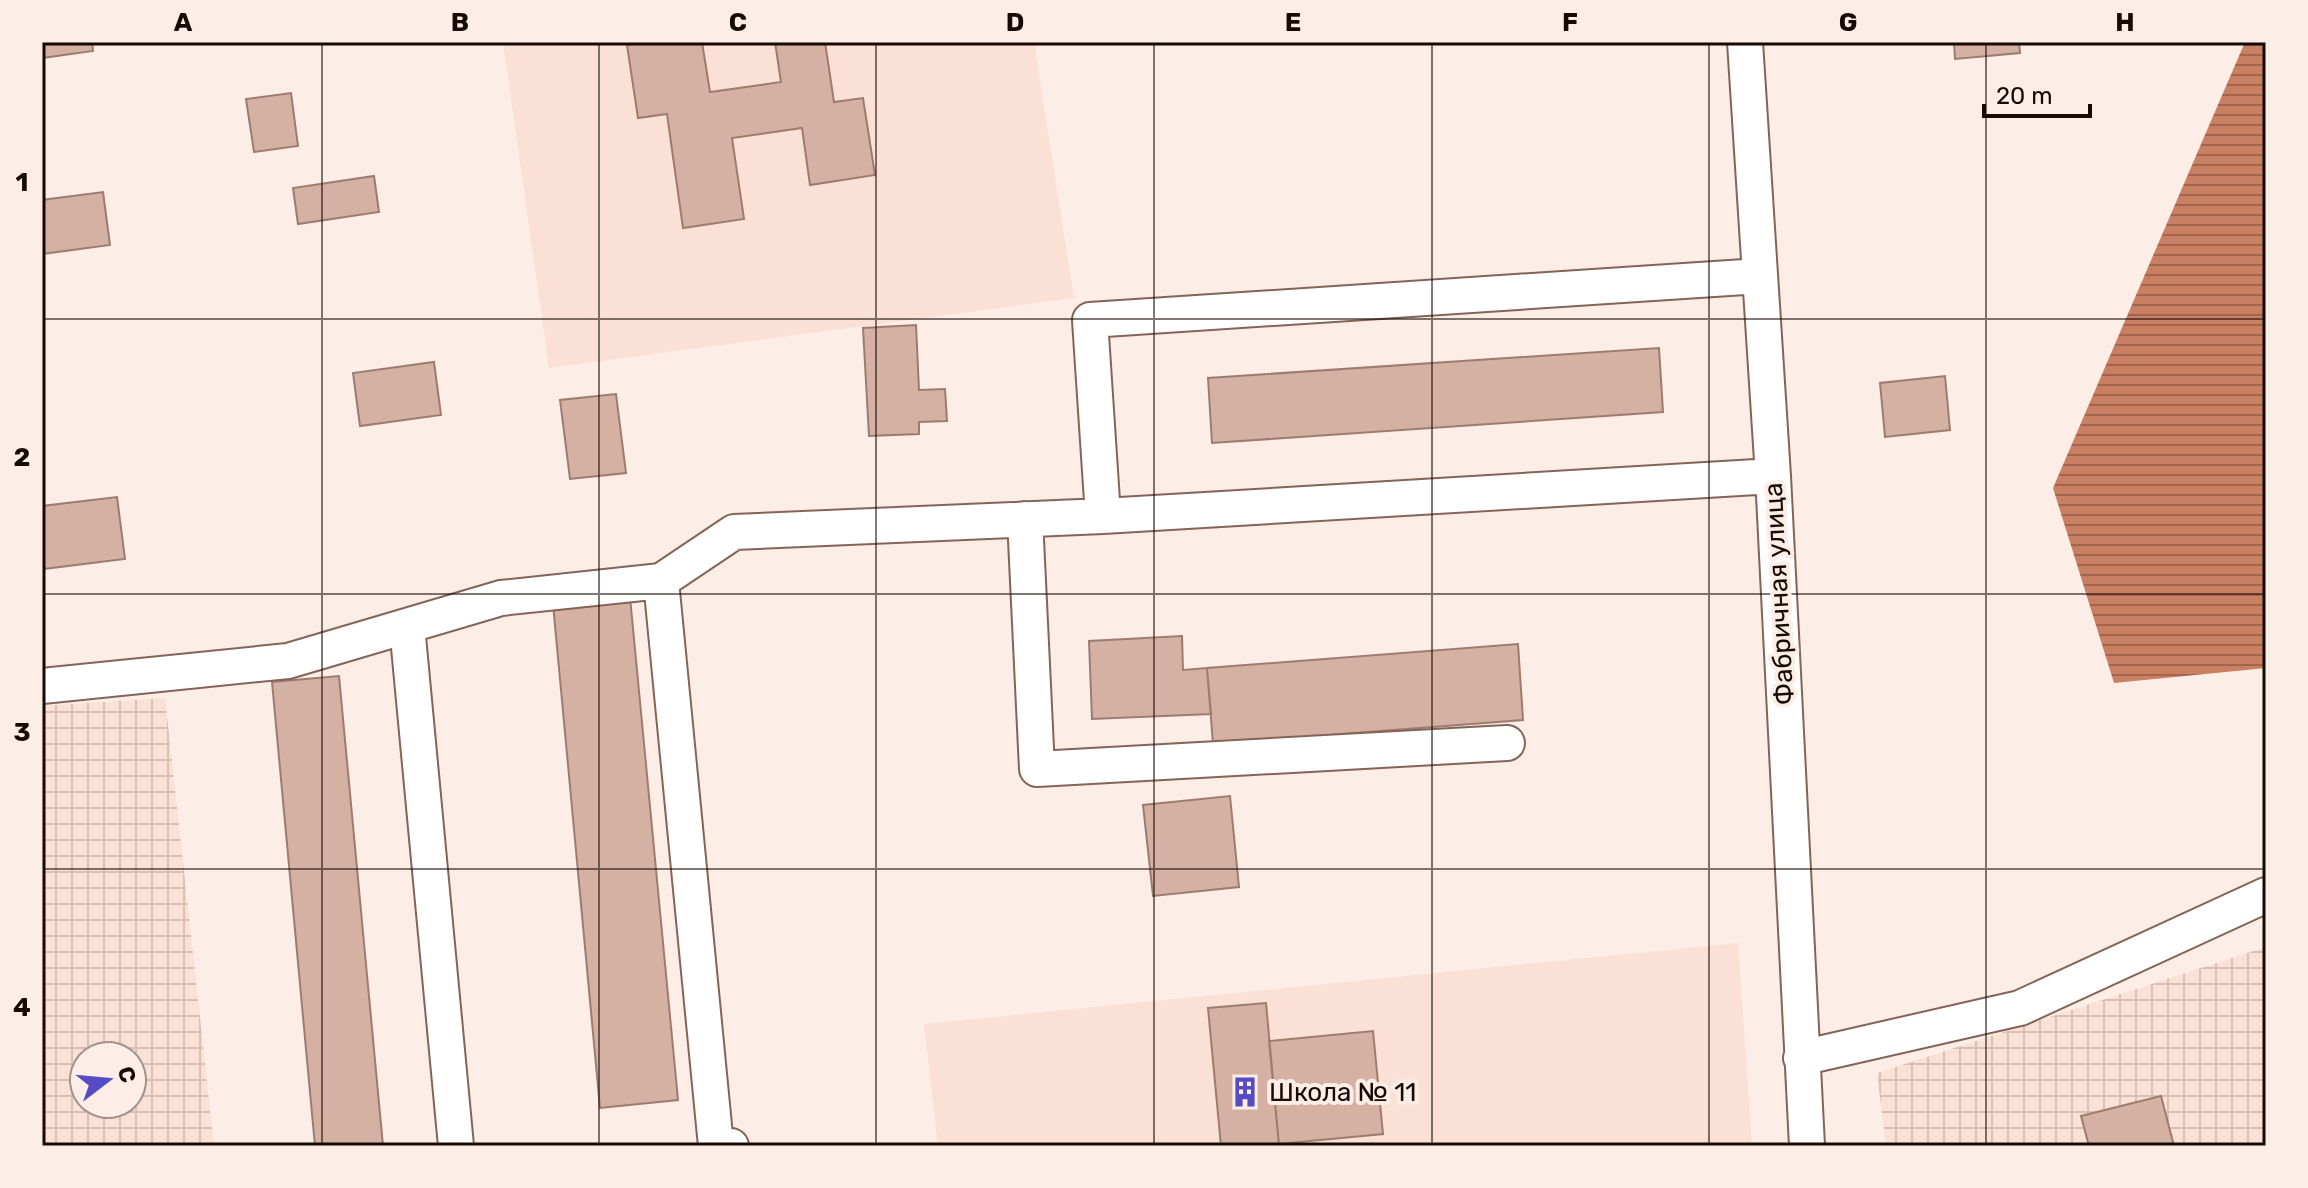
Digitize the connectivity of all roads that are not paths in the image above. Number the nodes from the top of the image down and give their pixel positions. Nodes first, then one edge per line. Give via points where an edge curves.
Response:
1 (1745, 42) edge
2 (1760, 276) junction
3 (1773, 476) junction
4 (1103, 516) junction
5 (1025, 519) junction
6 (661, 581) junction
7 (407, 626) junction
8 (42, 686) edge
9 (1507, 743) dead end
10 (2266, 895) edge
11 (1801, 1058) junction
12 (456, 1146) edge
13 (731, 1146) edge
14 (1807, 1146) edge

1 - 2 street, Фабричная улица
2 - 3 street, Фабричная улица
2 - 4 street via 1090,320
3 - 4 street
3 - 11 street, Фабричная улица
4 - 5 street
5 - 6 street via 734,532
5 - 9 street via 1037,769
6 - 7 street via 501,598
6 - 13 street via 716,1146
7 - 8 street via 288,661
7 - 12 street
10 - 11 street via 2020,1008
11 - 14 street, Фабричная улица

